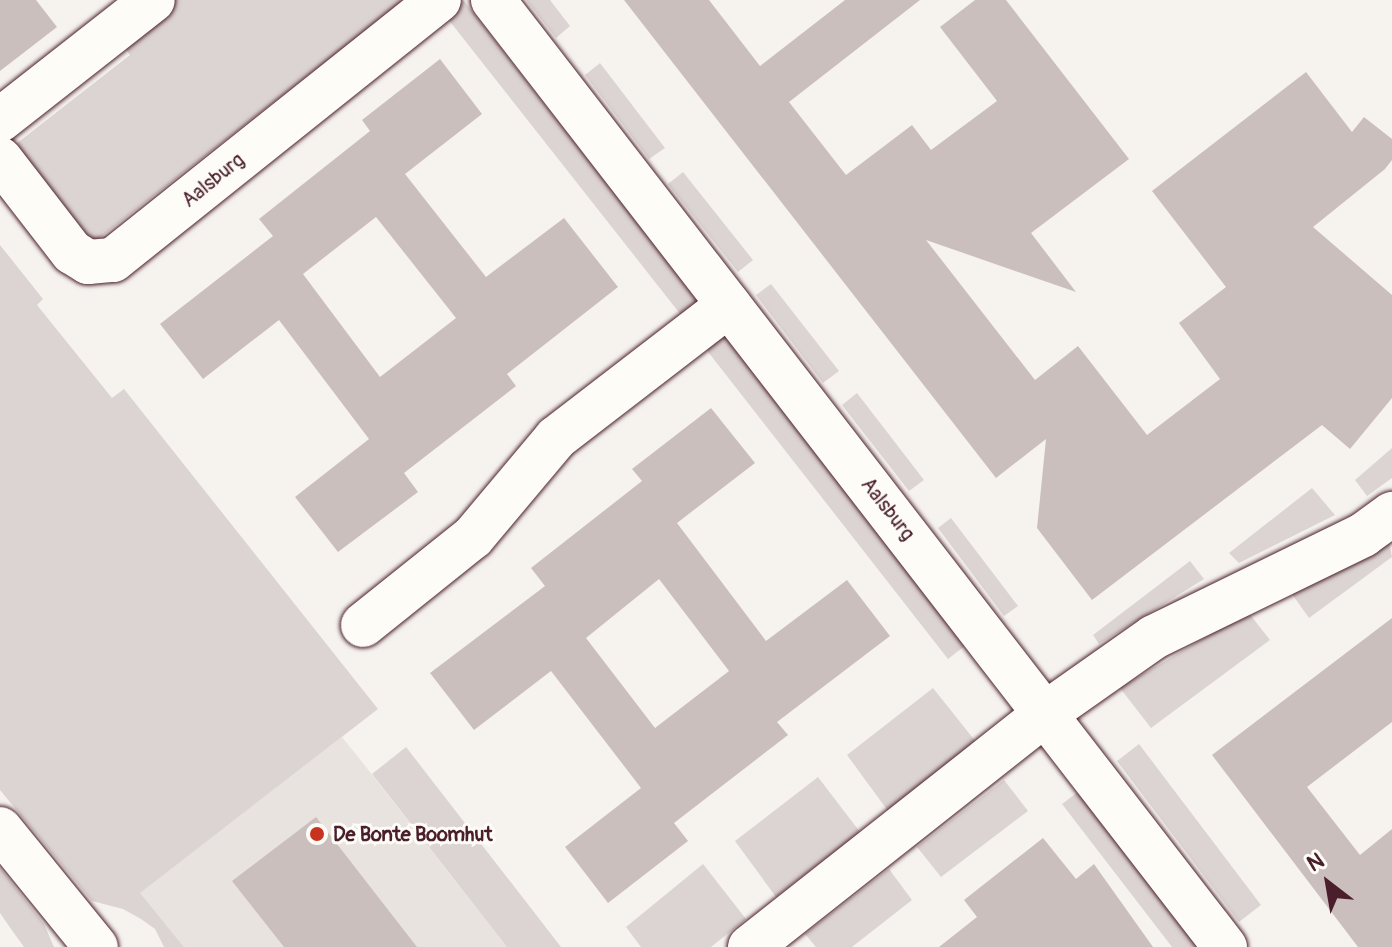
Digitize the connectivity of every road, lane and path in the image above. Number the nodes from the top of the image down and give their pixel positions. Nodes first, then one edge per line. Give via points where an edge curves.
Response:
1 (153, 0) edge
2 (439, 0) edge
3 (493, 0) edge
4 (0, 120) edge
5 (0, 159) edge
6 (729, 305) junction
7 (1392, 514) edge
8 (363, 625) dead end
9 (1046, 713) junction
10 (0, 829) edge
11 (96, 947) edge
12 (750, 947) edge
13 (1225, 947) edge

1 - 4 street
2 - 5 street, Aalsburg via 113,260 88,262 72,252
3 - 6 street, Aalsburg
6 - 8 street via 556,438 473,537
6 - 9 street, Aalsburg
7 - 9 street via 1363,535 1154,637
9 - 12 street
9 - 13 street, Aalsburg
10 - 11 street

